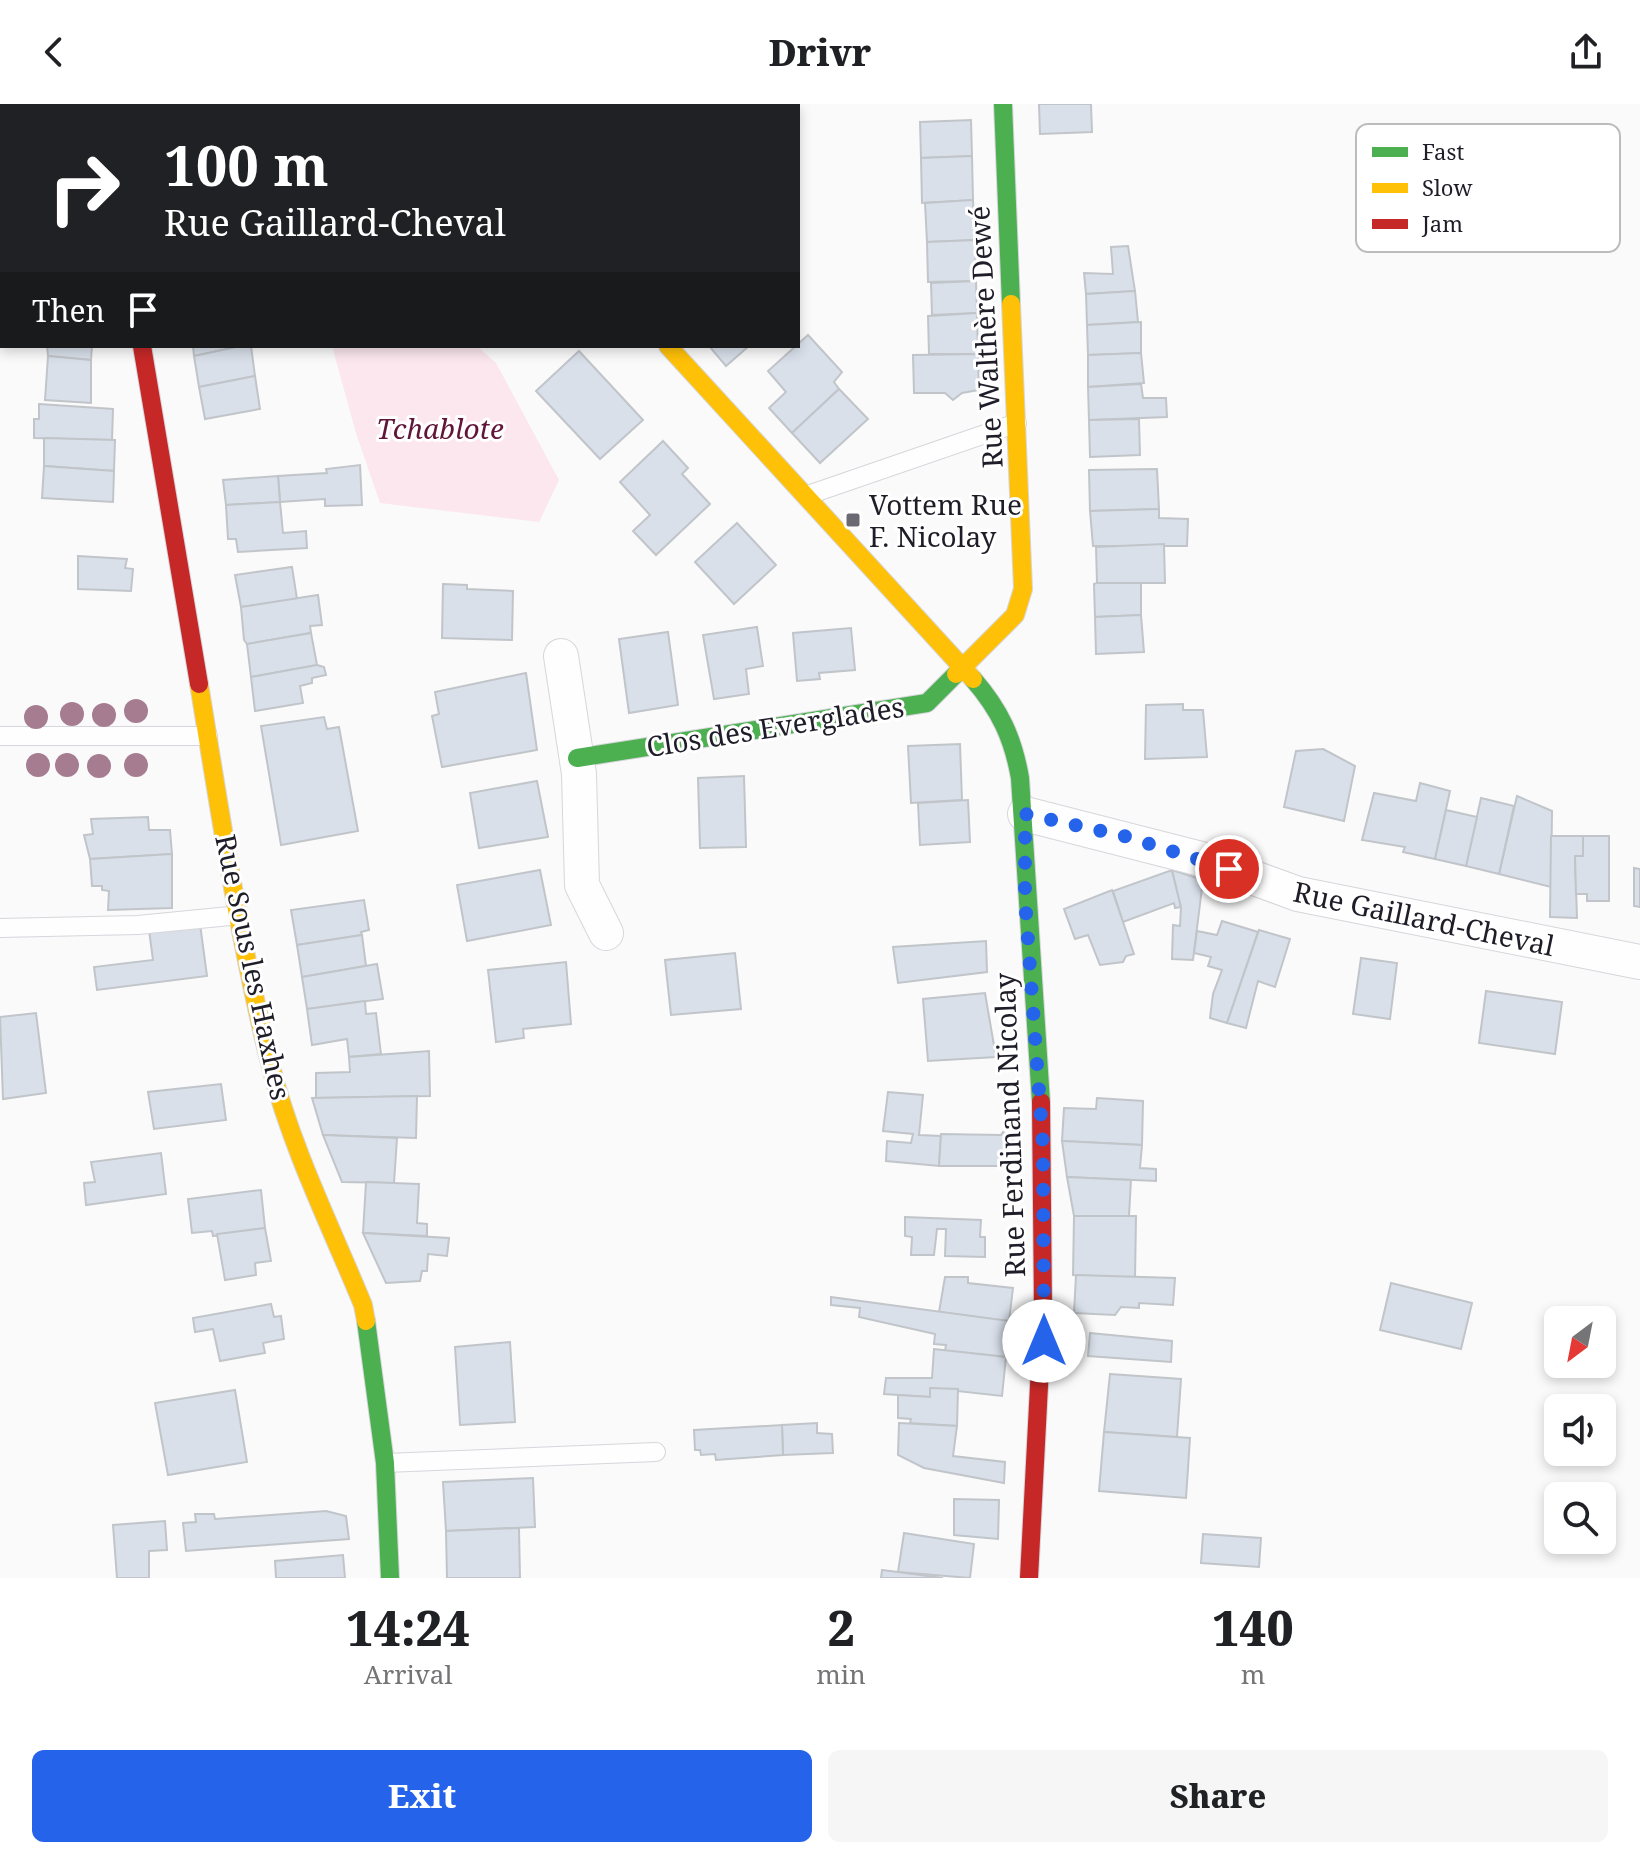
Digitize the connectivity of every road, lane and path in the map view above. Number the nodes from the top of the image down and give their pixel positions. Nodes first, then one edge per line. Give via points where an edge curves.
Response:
1 (1003, 104) edge
2 (142, 348) edge
3 (670, 348) edge
4 (1017, 423) junction
5 (808, 495) junction
6 (561, 656) dead end
7 (962, 670) junction
8 (0, 736) edge
9 (208, 736) junction
10 (577, 758) junction
11 (1025, 814) junction
12 (240, 915) junction
13 (0, 928) edge
14 (606, 933) dead end
15 (1640, 962) edge
16 (656, 1452) dead end
17 (385, 1463) junction
18 (390, 1578) edge
19 (1029, 1578) edge

1 - 4 street, Rue Walthère Dewé
2 - 9 street, Rue Sous les Haxhes
3 - 5 street
4 - 5 lane
4 - 7 street, Rue Walthère Dewé via 1023,589 1015,615
5 - 7 street
6 - 10 street
7 - 10 street, Clos des Everglades via 927,703
7 - 11 street via 996,705 1013,734
8 - 9 lane
9 - 12 street, Rue Sous les Haxhes
10 - 14 street via 582,885
11 - 15 street, Rue Gaillard-Cheval via 1192,856 1298,894
11 - 19 street, Rue Ferdinand Nicolay via 1025,899 1043,1176 1044,1341
12 - 13 lane via 138,925
12 - 17 street, Rue Sous les Haxhes via 275,1082 363,1305
16 - 17 lane
17 - 18 street, Rue Sous les Haxhes

